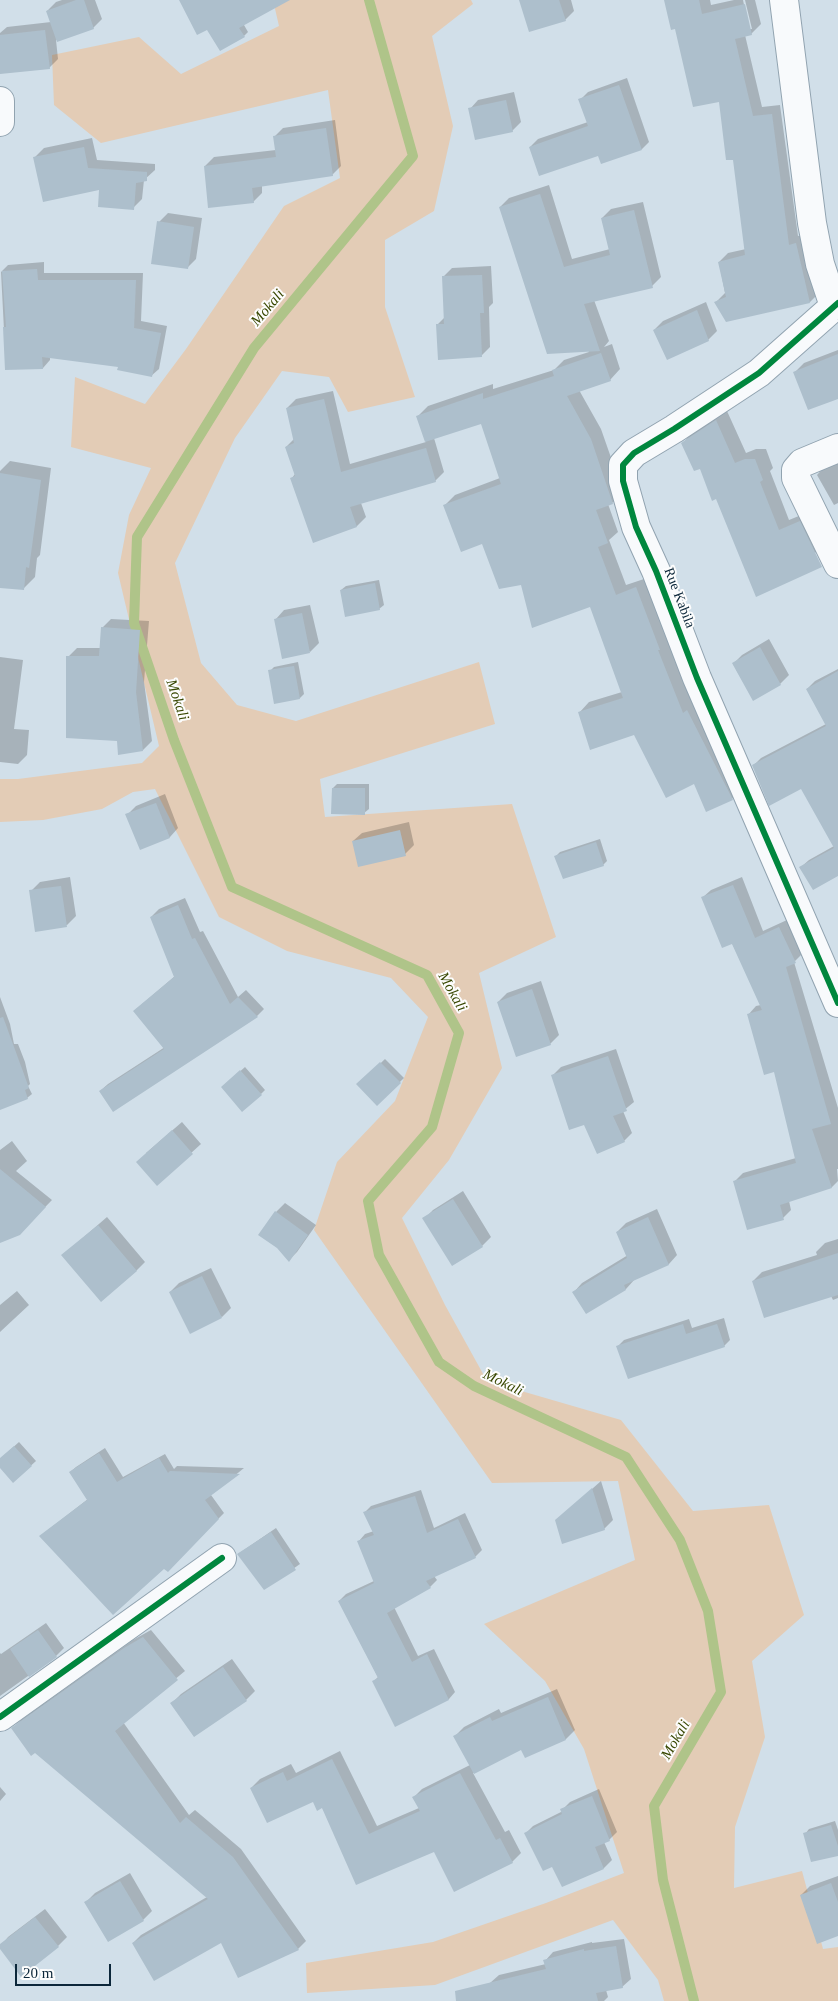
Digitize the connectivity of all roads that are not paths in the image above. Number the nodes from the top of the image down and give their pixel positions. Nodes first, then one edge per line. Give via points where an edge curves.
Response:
1 (784, 0) edge
2 (0, 101) edge
3 (0, 122) edge
4 (836, 304) edge
5 (838, 448) edge
6 (838, 564) edge
7 (838, 1003) edge
8 (222, 1558) dead end
9 (0, 1717) edge

1 - 4 street via 812,223 820,264
2 - 3 street
4 - 7 street, Rue Kabila via 759,373 634,453 623,465 623,481 636,527 697,678
5 - 6 street via 802,463 796,470 799,485
8 - 9 street

